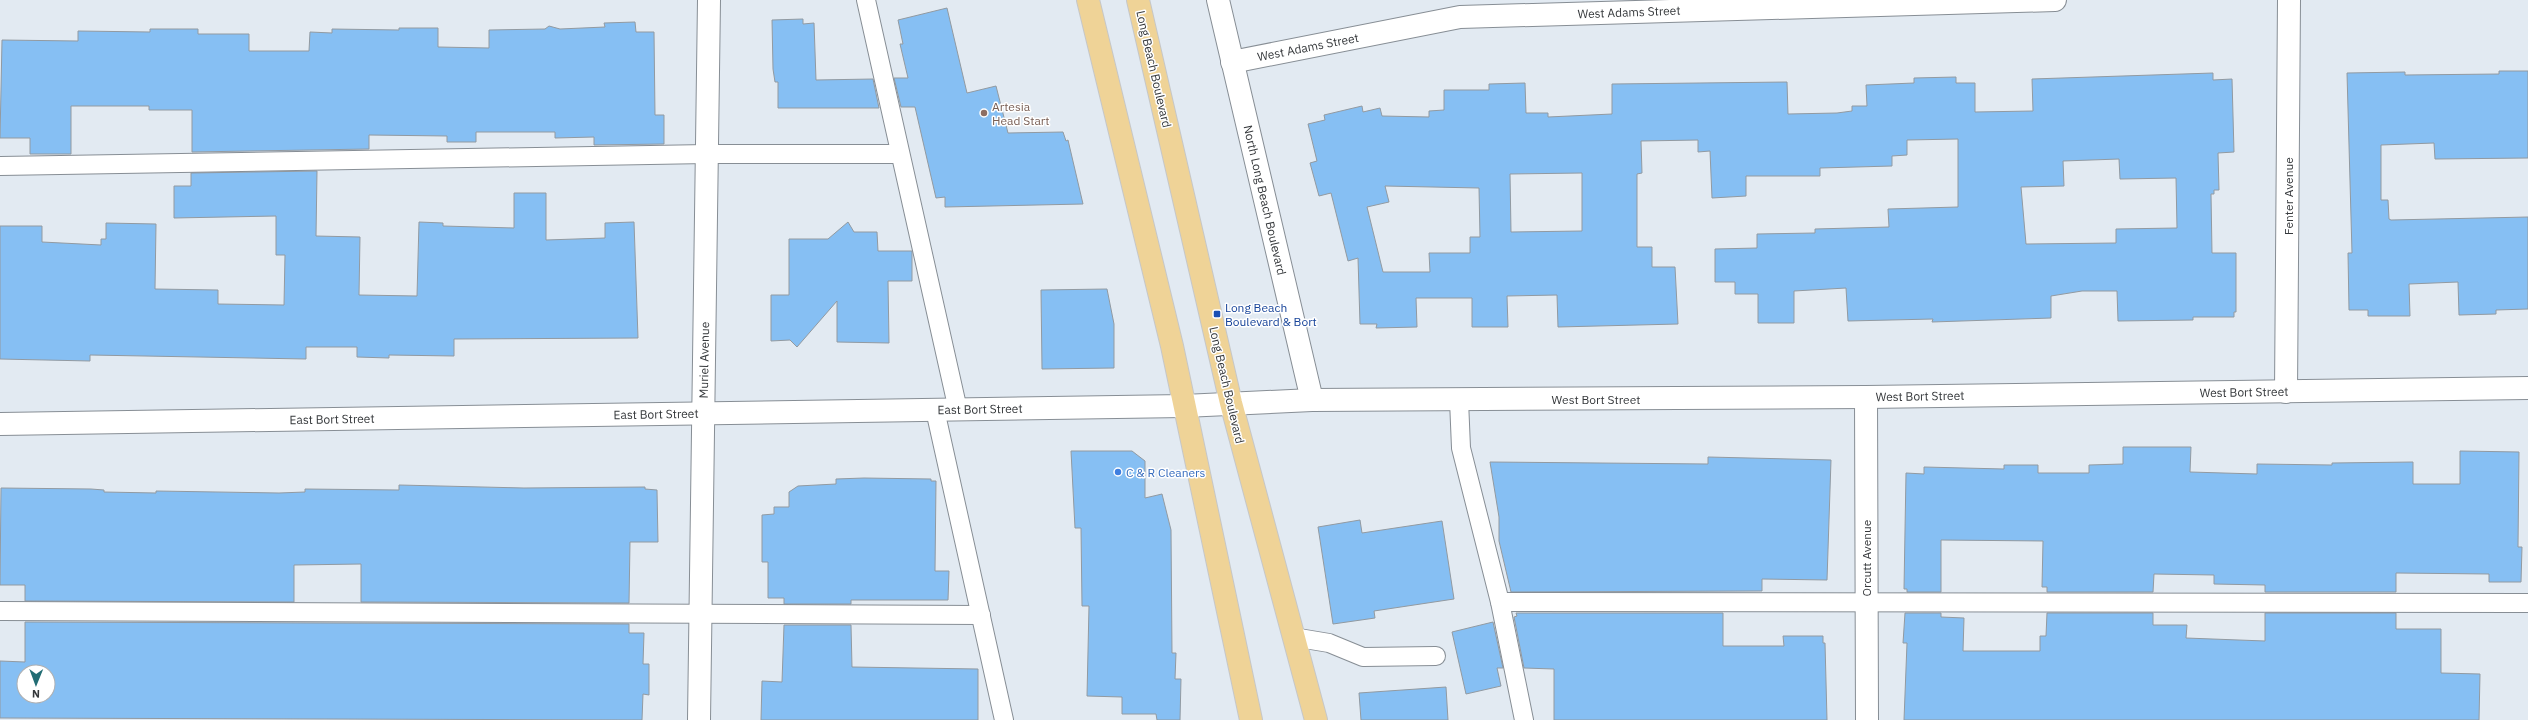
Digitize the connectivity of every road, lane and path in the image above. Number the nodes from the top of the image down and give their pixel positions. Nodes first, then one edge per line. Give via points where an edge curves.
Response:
1 (709, 0) edge
2 (866, 0) edge
3 (1088, 0) edge
4 (1138, 0) edge
5 (1218, 0) edge
6 (2055, 0) edge
7 (2290, 0) edge
8 (1232, 62) junction
9 (707, 154) junction
10 (900, 154) junction
11 (0, 166) edge
12 (2528, 388) edge
13 (2286, 392) junction
14 (1866, 397) junction
15 (1312, 400) junction
16 (1459, 400) junction
17 (1231, 403) junction
18 (1184, 406) junction
19 (935, 410) junction
20 (958, 410) junction
21 (704, 413) junction
22 (0, 424) edge
23 (1500, 602) junction
24 (1866, 602) junction
25 (2528, 603) edge
26 (0, 611) edge
27 (700, 614) junction
28 (981, 615) junction
29 (1293, 637) junction
30 (1436, 656) dead end
31 (699, 720) edge
32 (1004, 720) edge
33 (1251, 720) edge
34 (1316, 720) edge
35 (1524, 720) edge
36 (1867, 720) edge

1 - 9 street, Muriel Avenue
2 - 10 lane
3 - 18 main road via 1142,216
4 - 17 main road, Long Beach Boulevard
5 - 8 street, North Long Beach Boulevard
6 - 8 street, West Adams Street via 1460,17
7 - 13 street, Fenter Avenue
8 - 15 street, North Long Beach Boulevard
9 - 10 lane
9 - 11 lane
9 - 21 street, Muriel Avenue
10 - 20 lane
12 - 13 street, West Bort Street
13 - 14 street, West Bort Street
14 - 16 street, West Bort Street
14 - 24 street, Orcutt Avenue
15 - 16 street, West Bort Street
15 - 17 street, East Bort Street
16 - 23 lane via 1461,448
17 - 18 street, East Bort Street
17 - 29 main road, Long Beach Boulevard
18 - 20 street, East Bort Street
18 - 33 main road
19 - 20 street, East Bort Street
19 - 21 street, East Bort Street
19 - 28 lane
21 - 22 street, East Bort Street
21 - 27 street, Muriel Avenue
23 - 24 lane
23 - 35 lane
24 - 25 lane
24 - 36 street, Orcutt Avenue
26 - 27 lane
27 - 28 lane
27 - 31 street, Muriel Avenue
28 - 32 lane
29 - 30 lane via 1329,643 1362,656
29 - 34 main road, Long Beach Boulevard

